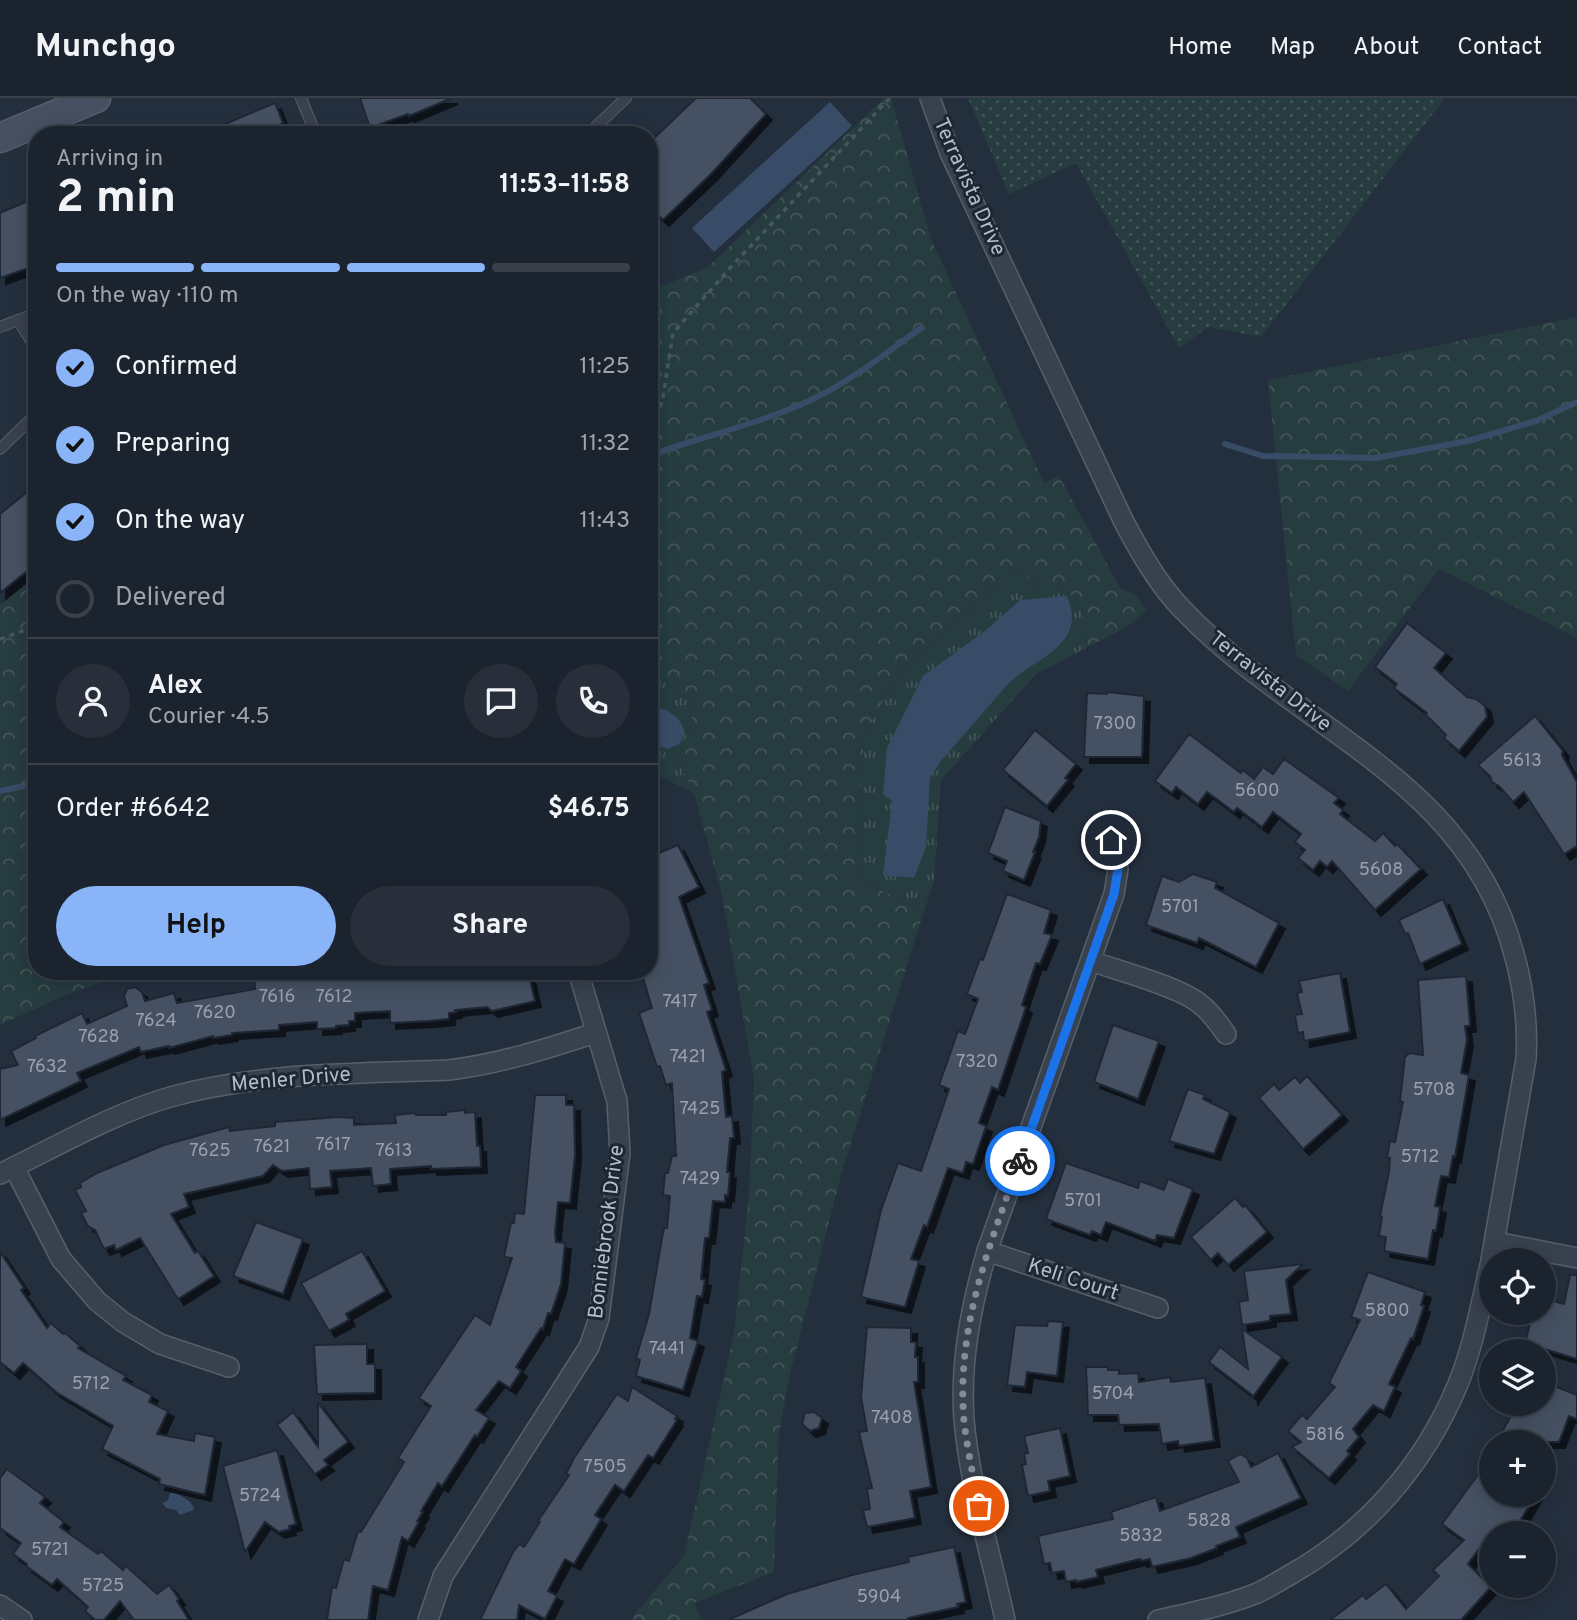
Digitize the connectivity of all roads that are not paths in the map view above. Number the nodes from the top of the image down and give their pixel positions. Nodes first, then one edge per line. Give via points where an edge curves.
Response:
1 (96, 98) edge
2 (301, 98) edge
3 (626, 98) edge
4 (930, 98) edge
5 (28, 126) edge
6 (29, 126) edge
7 (312, 126) edge
8 (596, 126) edge
9 (0, 138) edge
10 (28, 316) edge
11 (18, 320) junction
12 (0, 327) edge
13 (28, 336) edge
14 (28, 422) edge
15 (0, 449) edge
16 (1111, 840) dead end
17 (1091, 961) junction
18 (580, 980) edge
19 (595, 1033) junction
20 (1226, 1034) dead end
21 (7, 1171) edge
22 (1494, 1248) edge
23 (987, 1251) junction
24 (1556, 1257) edge
25 (1577, 1258) edge
26 (1158, 1308) dead end
27 (1479, 1313) edge
28 (229, 1367) dead end
29 (0, 1605) edge
30 (22, 1620) edge
31 (428, 1620) edge
32 (1005, 1620) edge
33 (1158, 1620) edge

1 - 6 street
2 - 7 lane
3 - 8 lane
4 - 22 street, Terravista Drive via 950,153 1124,522 1154,573 1181,608 1229,653 1417,795 1447,826 1492,893 1515,957 1528,1031
5 - 9 street
10 - 11 lane
11 - 12 lane
11 - 13 lane
14 - 15 lane
16 - 17 street via 1118,869 1114,894
17 - 20 street via 1199,1002
17 - 23 street
18 - 19 street, Bonniebrook Drive
19 - 21 street, Menler Drive via 477,1067 268,1079 174,1096 136,1108
19 - 31 street, Bonniebrook Drive via 617,1101 620,1153 599,1318 589,1348 443,1576
21 - 28 street via 61,1259 97,1301 160,1345
23 - 26 street, Keli Court
23 - 32 street via 968,1330 964,1420
24 - 25 street
27 - 33 street, Terravista Drive via 1458,1384 1434,1433 1380,1506 1311,1563 1256,1593
29 - 30 street

